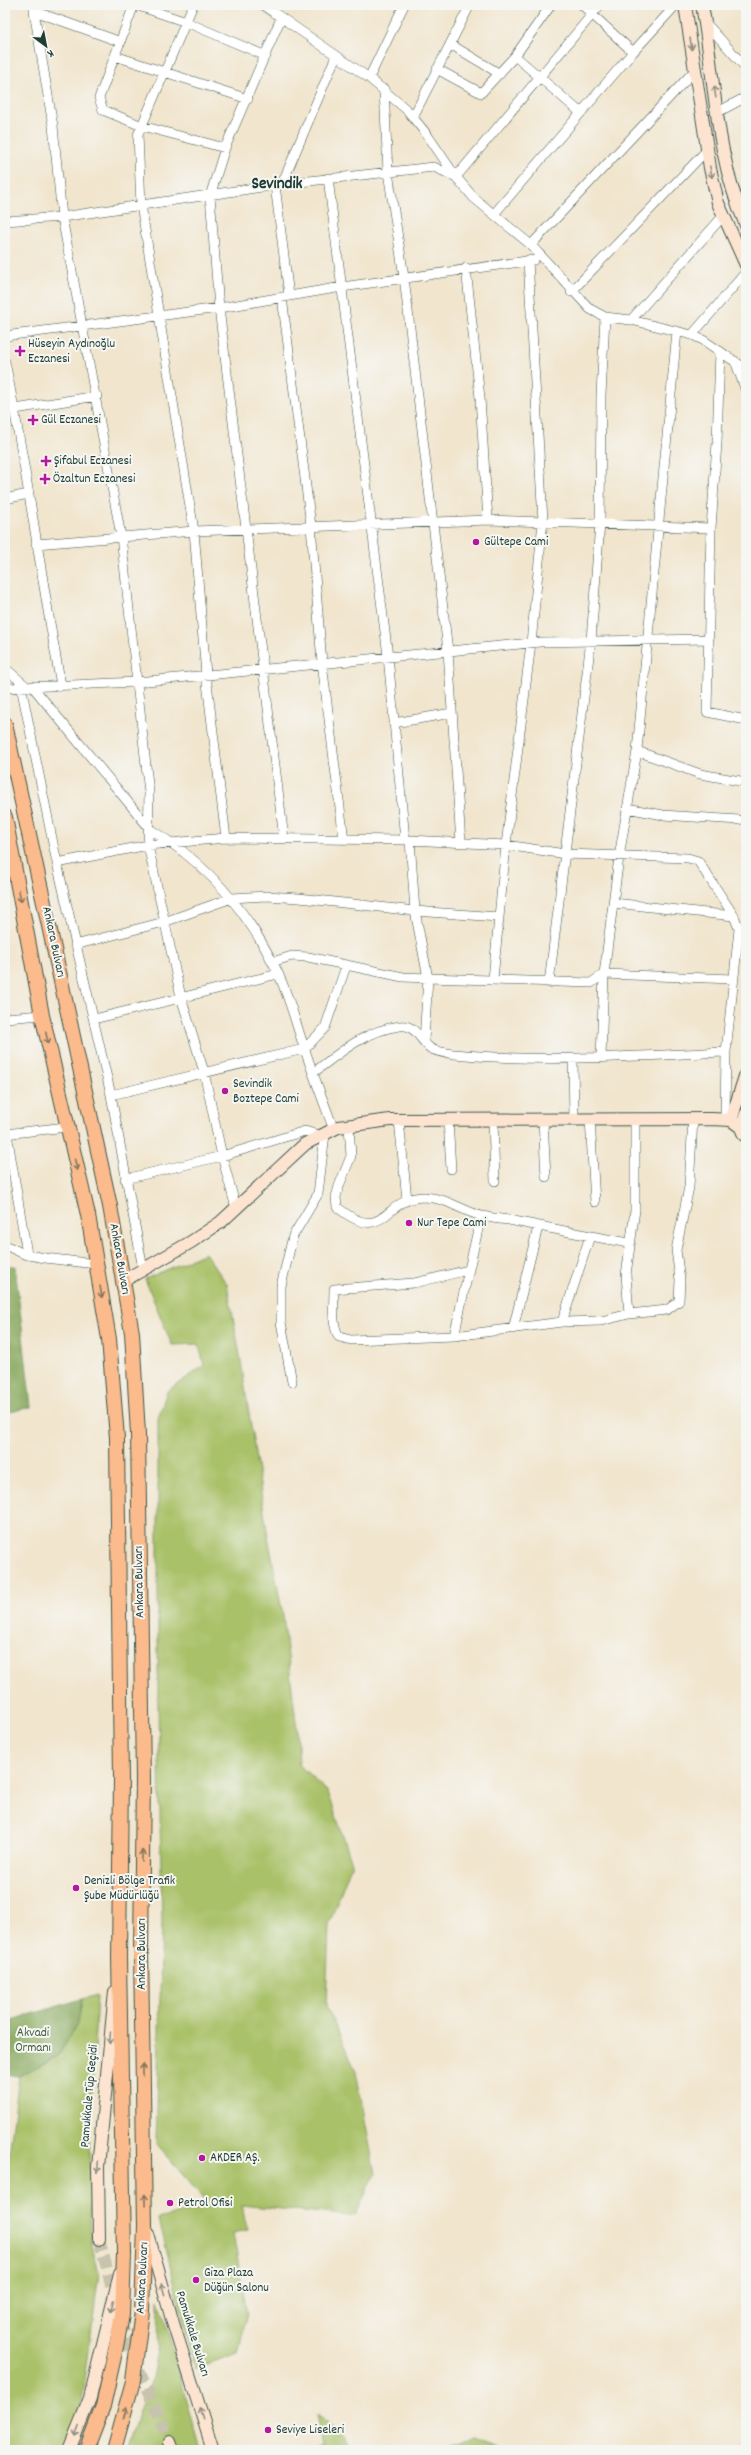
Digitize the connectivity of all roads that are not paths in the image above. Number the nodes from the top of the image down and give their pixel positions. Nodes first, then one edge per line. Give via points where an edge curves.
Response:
1 (135, 5) edge
2 (193, 5) edge
3 (263, 5) edge
4 (404, 5) edge
5 (470, 5) edge
6 (552, 5) edge
7 (582, 5) edge
8 (600, 5) edge
9 (676, 5) edge
10 (685, 5) edge
11 (702, 5) edge
12 (35, 8) edge
13 (592, 14) junction
14 (282, 18) junction
15 (186, 22) junction
16 (705, 22) junction
17 (121, 42) junction
18 (450, 44) junction
19 (633, 52) junction
20 (115, 56) junction
21 (266, 56) junction
22 (336, 56) junction
23 (515, 56) junction
24 (746, 68) edge
25 (437, 69) junction
26 (695, 70) junction
27 (165, 73) junction
28 (500, 74) junction
29 (539, 76) junction
30 (369, 78) junction
31 (384, 89) junction
32 (746, 97) edge
33 (248, 99) junction
34 (718, 112) junction
35 (581, 113) junction
36 (413, 117) junction
37 (142, 126) junction
38 (225, 148) junction
39 (708, 149) junction
40 (388, 172) junction
41 (456, 177) junction
42 (328, 178) junction
43 (279, 185) junction
44 (210, 196) junction
45 (141, 205) junction
46 (494, 214) junction
47 (724, 216) junction
48 (62, 217) junction
49 (5, 222) edge
50 (746, 225) edge
51 (531, 245) junction
52 (528, 260) junction
53 (544, 260) junction
54 (746, 266) edge
55 (466, 268) junction
56 (746, 272) edge
57 (404, 277) junction
58 (342, 287) junction
59 (571, 292) junction
60 (285, 296) junction
61 (219, 308) junction
62 (160, 316) junction
63 (605, 317) junction
64 (631, 320) junction
65 (84, 325) junction
66 (677, 330) junction
67 (692, 335) junction
68 (5, 336) edge
69 (720, 351) junction
70 (735, 361) junction
71 (5, 362) edge
72 (746, 369) edge
73 (746, 391) edge
74 (96, 396) junction
75 (15, 409) junction
76 (28, 494) junction
77 (5, 499) edge
78 (488, 520) junction
79 (543, 521) junction
80 (433, 522) junction
81 (372, 523) junction
82 (600, 523) junction
83 (311, 526) junction
84 (659, 527) junction
85 (711, 528) junction
86 (246, 530) junction
87 (194, 532) junction
88 (122, 536) junction
89 (36, 544) junction
90 (708, 639) junction
91 (591, 640) junction
92 (648, 640) junction
93 (531, 643) junction
94 (448, 651) junction
95 (388, 656) junction
96 (322, 663) junction
97 (5, 668) edge
98 (262, 669) junction
99 (206, 675) junction
100 (137, 682) junction
101 (61, 685) junction
102 (26, 686) junction
103 (5, 688) edge
104 (452, 712) junction
105 (746, 720) edge
106 (394, 723) junction
107 (5, 724) edge
108 (637, 751) junction
109 (746, 782) edge
110 (627, 808) junction
111 (5, 817) edge
112 (739, 820) dead end
113 (148, 826) junction
114 (226, 838) junction
115 (284, 839) junction
116 (344, 840) junction
117 (408, 840) junction
118 (173, 844) junction
119 (461, 844) junction
120 (148, 845) junction
121 (506, 845) junction
122 (565, 854) junction
123 (619, 857) junction
124 (57, 863) junction
125 (10, 867) edge
126 (232, 898) junction
127 (614, 903) junction
128 (415, 911) junction
129 (498, 916) junction
130 (734, 916) junction
131 (164, 922) junction
132 (75, 944) junction
133 (272, 962) junction
134 (346, 966) junction
135 (278, 974) junction
136 (604, 974) junction
137 (428, 978) junction
138 (493, 979) junction
139 (734, 979) junction
140 (549, 983) junction
141 (181, 997) junction
142 (42, 1015) junction
143 (5, 1018) edge
144 (94, 1019) junction
145 (424, 1041) junction
146 (304, 1049) junction
147 (726, 1052) junction
148 (602, 1058) junction
149 (573, 1059) junction
150 (204, 1072) junction
151 (313, 1073) junction
152 (746, 1073) edge
153 (111, 1095) junction
154 (746, 1114) edge
155 (634, 1119) junction
156 (693, 1119) junction
157 (399, 1120) junction
158 (448, 1120) junction
159 (493, 1120) junction
160 (543, 1120) junction
161 (574, 1120) junction
162 (590, 1120) junction
163 (66, 1126) junction
164 (349, 1126) junction
165 (738, 1127) edge
166 (327, 1133) junction
167 (6, 1134) edge
168 (222, 1156) junction
169 (451, 1169) dead end
170 (546, 1177) dead end
171 (125, 1179) junction
172 (495, 1181) dead end
173 (407, 1200) junction
174 (595, 1202) dead end
175 (236, 1208) junction
176 (481, 1216) junction
177 (538, 1227) junction
178 (590, 1236) junction
179 (629, 1244) junction
180 (5, 1245) edge
181 (27, 1254) junction
182 (96, 1264) junction
183 (143, 1269) junction
184 (468, 1270) junction
185 (123, 1281) junction
186 (629, 1314) junction
187 (562, 1322) junction
188 (513, 1329) junction
189 (454, 1336) junction
190 (292, 1382) dead end
191 (118, 1957) junction
192 (145, 2226) junction
193 (99, 2239) tunnel mouth
194 (124, 2254) junction
195 (70, 2450) edge
196 (86, 2450) edge
197 (114, 2450) edge
198 (213, 2450) edge

1 - 15 street
1 - 17 street
2 - 15 street
3 - 14 street
4 - 30 street
5 - 18 street
6 - 23 street
7 - 13 street
8 - 13 street
9 - 19 street
10 -> 26 main road
11 - 16 main road
12 - 17 street
12 - 48 street via 53,126
13 - 19 street
13 - 29 street
14 - 21 street
14 - 22 street
15 - 21 street
15 - 27 street
16 - 24 street
34 -> 16 main road
17 - 20 street
18 - 25 street
18 - 28 street
19 - 35 street
20 - 27 street
20 - 37 street via 99,98 100,106 103,110
21 - 33 street
22 - 30 street
22 - 43 street
23 - 28 street
23 - 29 street
25 - 28 street via 481,93
25 - 36 street
26 - 39 main road
26 - 51 street
27 - 33 street
27 - 37 street
29 - 35 street
29 - 41 street
30 - 31 street
31 - 36 street
31 - 40 street
32 - 34 street
33 - 38 street
34 - 50 main road via 724,153 739,209
35 - 46 street
36 - 41 street
37 - 38 street
37 - 45 street via 138,135
38 - 44 street
39 -> 47 main road via 718,203
39 - 59 street
40 - 41 street via 434,167
40 - 42 street
40 - 57 street
41 - 46 street via 474,198
42 - 43 street
42 - 58 street
43 - 44 street
43 - 60 street
44 - 45 street
44 - 61 street
45 - 48 street
45 - 62 street
46 - 51 street
47 - 54 main road
47 - 64 street
48 - 49 street
48 - 65 street
51 - 53 street
52 - 53 street
52 - 55 street
52 - 79 street
53 - 59 street
55 - 57 street
55 - 78 street via 480,398
56 - 67 street
57 - 58 street
57 - 80 street
58 - 60 street
58 - 81 street
59 - 63 street via 590,309
60 - 61 street
60 - 83 street
61 - 62 street
61 - 86 street
62 - 65 street
62 - 87 street
63 - 64 street
63 - 82 street via 600,395
64 - 66 street
65 - 68 street
65 - 74 street
66 - 67 street
66 - 84 street
67 - 69 street
69 - 70 street
69 - 85 street
70 - 72 street
70 - 73 street
71 - 75 street
74 - 75 street
74 - 88 street
75 - 76 street
76 - 77 street
76 - 89 street
78 - 79 street
78 - 80 street
79 - 82 street
79 - 93 street
80 - 81 street
80 - 94 street
81 - 83 street
81 - 95 street
82 - 84 street
82 - 91 street
83 - 86 street
83 - 96 street
84 - 85 street
84 - 92 street
85 - 90 street
86 - 87 street
86 - 98 street
87 - 88 street
87 - 99 street
88 - 89 street
88 - 100 street
89 - 101 street
90 - 92 street
90 - 105 street via 707,712
91 - 92 street
91 - 93 street
91 - 122 street
92 - 108 street
93 - 94 street
93 - 121 street
94 - 95 street
94 - 104 street
95 - 96 street
95 - 106 street
96 - 98 street
96 - 116 street
97 - 102 street
98 - 99 street
98 - 115 street
99 - 100 street
99 - 114 street
100 - 101 street
100 - 113 street via 149,793
101 - 102 street
102 - 103 street
102 - 113 street
102 - 124 street
104 - 106 street
104 - 119 street
106 - 117 street
107 - 185 main road, Ankara Bulvarı via 110,1206
108 - 109 street via 700,774
108 - 110 street
110 - 112 street via 663,814
110 - 123 street
111 - 125 main road, Ankara Bulvarı
113 - 118 street
113 - 120 street
114 - 115 street
114 - 118 street
115 - 116 street
116 - 117 street
117 - 119 street
117 - 128 street
118 - 120 street
118 - 126 street
119 - 121 street
120 - 124 street
120 - 131 street
121 - 122 street
121 - 129 street
122 - 123 street
122 - 140 street
123 - 127 street
123 - 130 street via 688,858 698,861
124 - 132 street
125 -> 142 main road, Ankara Bulvarı
126 - 128 street via 299,898
126 - 131 street
126 - 133 street
127 - 130 street
127 - 136 street
128 - 129 street
128 - 137 street
129 - 138 street
130 - 139 street via 739,929
131 - 132 street
131 - 141 street
132 - 144 street
133 - 134 street via 292,956
133 - 135 street
134 - 137 street via 403,977
134 - 146 street via 325,1028
135 - 141 street
135 - 146 street
136 - 139 street
136 - 140 street via 591,983
136 - 148 street
137 - 138 street
137 - 145 street
138 - 140 street
139 - 147 street
141 - 144 street
141 - 150 street
142 - 143 street
142 -> 163 main road, Ankara Bulvarı
144 - 153 street
145 - 149 street via 431,1049 448,1053 492,1058
145 - 151 street via 411,1028 401,1026 383,1030 361,1039
146 - 150 street
146 - 151 street
147 - 148 street
147 - 165 street
148 - 149 street
149 - 161 street
150 - 153 street
150 - 168 street
151 - 166 street
152 - 165 main road
153 - 171 street
154 - 165 main road
155 - 156 main road
155 - 162 main road
155 - 179 street via 635,1210 633,1233
156 - 165 main road
156 - 186 street via 688,1188 676,1250 680,1280 679,1301 666,1310
157 - 158 main road
157 - 164 main road
157 - 173 street
158 - 159 main road
158 - 169 street
159 - 160 main road
159 - 172 street
160 - 161 main road
160 - 170 street
161 - 162 main road
162 - 174 street
163 - 167 street
163 -> 182 main road, Ankara Bulvarı via 88,1215
164 - 166 main road
164 - 173 street via 351,1156 339,1186 337,1207 349,1217 367,1224 377,1222
166 - 168 street via 305,1131
166 - 175 main road via 305,1144
166 - 190 street via 318,1194 293,1236 281,1286 281,1322
167 - 181 street
168 - 171 street
168 - 175 street
171 - 183 street
173 - 176 street via 424,1197 444,1199
175 - 183 main road via 222,1222 192,1242
176 - 177 street
176 - 184 street
177 - 178 street
177 - 188 street
178 - 179 street
178 - 187 street
179 - 186 street via 626,1275
180 - 181 street
181 - 182 street
182 -> 191 main road, Ankara Bulvarı via 109,1340 118,1438 121,1779
183 - 185 main road
184 - 189 street
184 - 189 street via 414,1283 334,1289 333,1312 339,1337 351,1340 384,1340
192 -> 185 main road, Ankara Bulvarı via 138,1434 132,1333
186 - 187 street via 601,1321
187 - 188 street
188 - 189 street
191 -> 193 main road, Pamukkale Tüp Geçidi via 98,2167
191 - 194 main road, Ankara Bulvarı
197 -> 192 main road, Ankara Bulvarı via 133,2381 142,2311
198 -> 192 main road, Pamukkale Bulvarı
194 -> 195 main road via 90,2398
194 - 196 main road, Ankara Bulvarı via 122,2315 115,2352 103,2406

